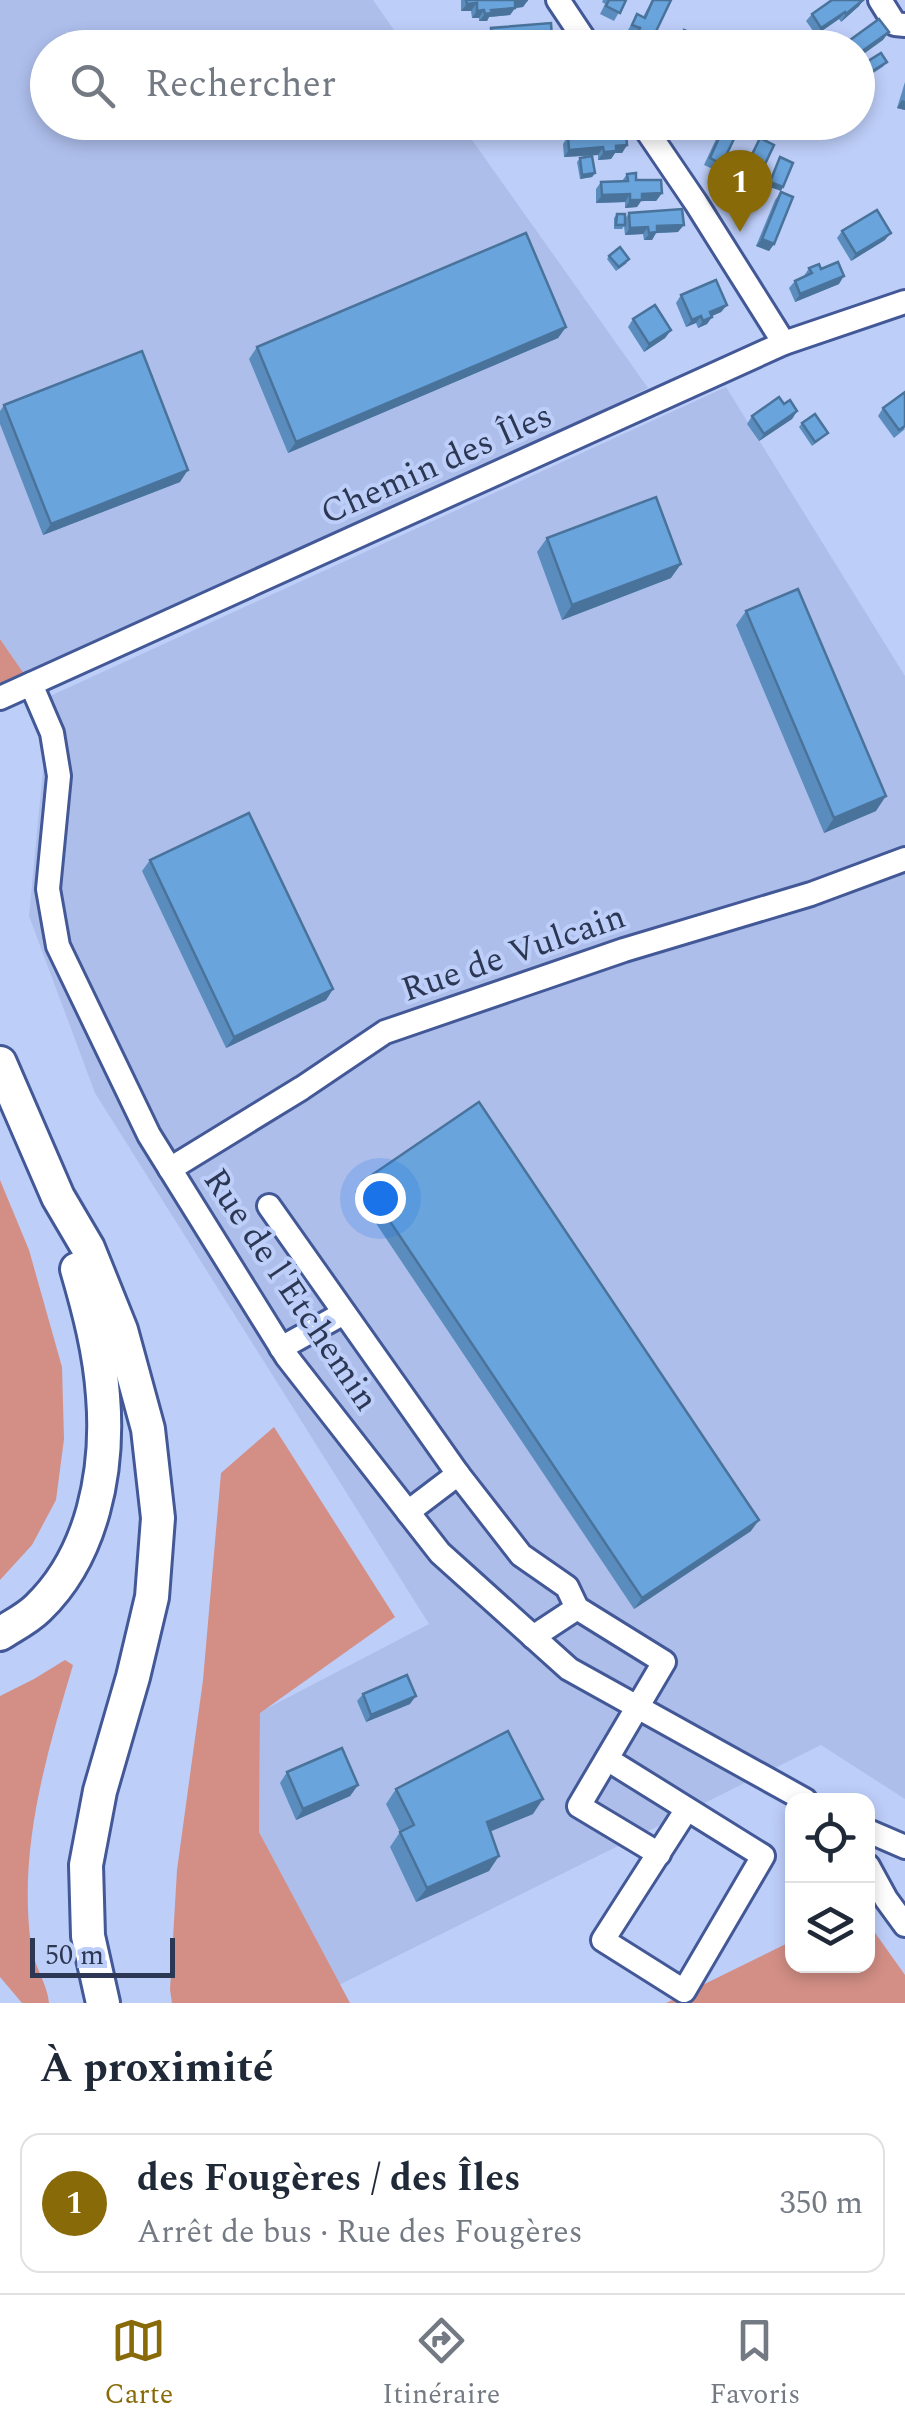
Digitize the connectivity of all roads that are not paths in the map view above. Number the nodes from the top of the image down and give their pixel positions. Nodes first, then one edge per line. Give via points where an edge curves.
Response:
1 (558, 0) edge
2 (880, 0) edge
3 (905, 25) edge
4 (578, 30) edge
5 (654, 140) edge
6 (905, 302) edge
7 (784, 343) junction
8 (31, 684) junction
9 (0, 698) edge
10 (905, 859) edge
11 (0, 1063) edge
12 (170, 1169) junction
13 (58, 1196) junction
14 (268, 1206) dead end
15 (344, 1312) junction
16 (281, 1348) junction
17 (458, 1474) junction
18 (408, 1512) junction
19 (577, 1608) junction
20 (0, 1634) edge
21 (533, 1637) junction
22 (638, 1708) junction
23 (607, 1759) junction
24 (792, 1793) edge
25 (687, 1809) junction
26 (875, 1834) edge
27 (905, 1846) edge
28 (659, 1854) junction
29 (875, 1879) edge
30 (905, 1925) edge
31 (103, 2003) edge

1 - 4 street
2 - 3 street via 895,24
5 - 7 street
6 - 7 street, Chemin des Îles
7 - 8 street, Chemin des Îles
8 - 9 street, Chemin des Îles
8 - 12 street, Rue de l'Etchemin via 52,733 59,776 48,888 58,946
10 - 12 street, Rue de Vulcain via 385,1032
11 - 13 highway
12 - 16 street, Rue de l'Etchemin
13 - 20 highway via 93,1326 103,1397 102,1466 90,1525 68,1572 36,1610
13 - 31 highway via 88,1248 121,1330 148,1429 158,1518 152,1597 86,1865 88,1936
14 - 15 street
15 - 16 street
15 - 17 street
16 - 18 street, Rue de l'Etchemin
17 - 18 street
17 - 19 street via 521,1555 567,1587
18 - 21 street, Rue de l'Etchemin via 440,1553
19 - 21 street
19 - 22 street via 664,1662
21 - 22 street, Rue de l'Etchemin via 569,1669
22 - 23 street
22 - 24 street, Rue de l'Etchemin
23 - 25 street
23 - 28 street via 579,1806
25 - 28 street
25 - 28 street via 763,1856 684,1991 603,1940
26 - 27 street
29 - 30 street

